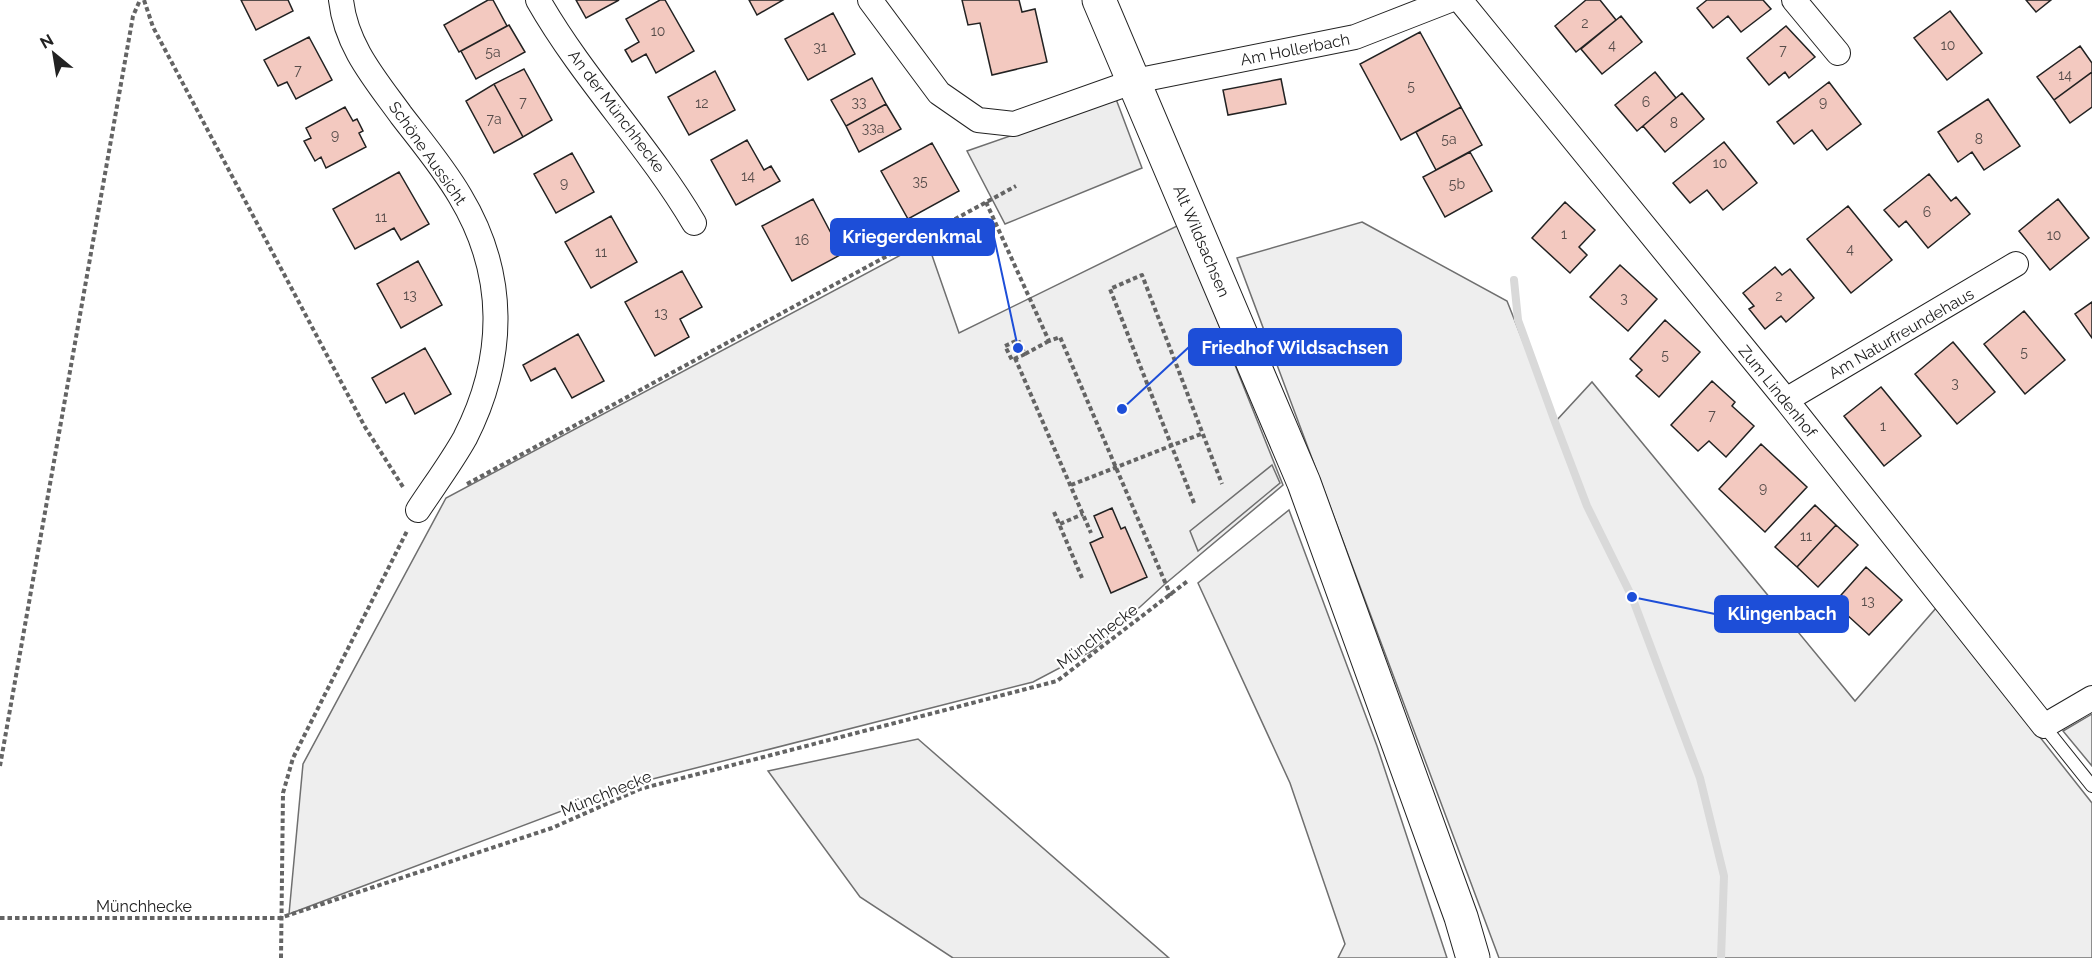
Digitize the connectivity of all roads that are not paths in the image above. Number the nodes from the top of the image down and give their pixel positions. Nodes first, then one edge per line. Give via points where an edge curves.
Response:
1 (341, 0) edge
2 (538, 0) edge
3 (870, 0) edge
4 (1099, 0) edge
5 (1449, 0) edge
6 (1460, 0) edge
7 (1794, 0) edge
8 (1838, 53) dead end
9 (1135, 81) junction
10 (694, 223) dead end
11 (2016, 264) dead end
12 (1786, 400) junction
13 (417, 510) road end
14 (2092, 698) edge
15 (2044, 726) junction
16 (2092, 786) edge
17 (1473, 958) edge

1 - 13 street, Schöne Aussicht via 343,16 362,62 459,195 476,226 495,295 497,329 492,369 482,401 464,439
2 - 10 street, An der Münchhecke via 668,179
3 - 9 street, Am Hollerbach via 939,93 978,120 1014,124
4 - 9 main road, Alt Wildsachsen
5 - 9 street, Am Hollerbach via 1355,37
6 - 12 street, Zum Lindenhof
7 - 8 street
9 - 17 main road, Alt Wildsachsen via 1304,483
11 - 12 street, Am Naturfreundehaus
12 - 15 street, Zum Lindenhof
14 - 15 street
15 - 16 lane, Zum Lindenhof

